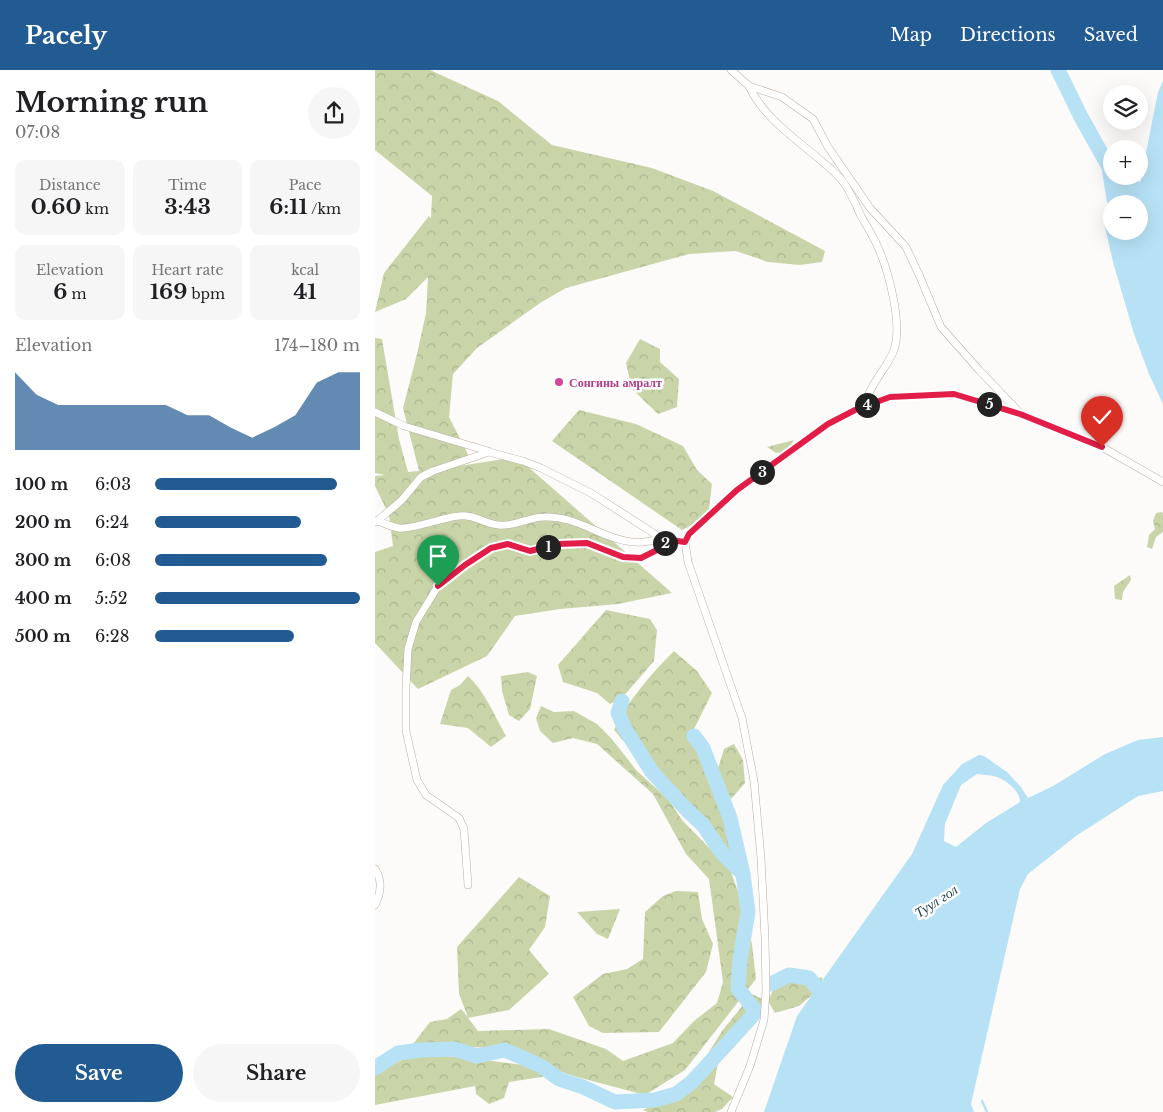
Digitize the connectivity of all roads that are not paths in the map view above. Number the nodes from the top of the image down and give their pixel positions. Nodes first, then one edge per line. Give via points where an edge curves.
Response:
1 (731, 70) edge
2 (749, 86) junction
3 (864, 406) junction
4 (375, 412) edge
5 (1020, 414) junction
6 (489, 452) junction
7 (1163, 482) edge
8 (376, 522) edge
9 (665, 539) junction
10 (685, 542) junction
11 (375, 869) edge
12 (468, 885) dead end
13 (375, 905) edge
14 (731, 1112) edge

1 - 2 street
2 - 3 street via 768,114 843,181 877,244 896,312 896,336 895,348
2 - 5 street via 782,97 813,119 870,208 905,247 941,327
3 - 5 street via 890,397 954,394
3 - 10 street via 828,424 737,490 689,534
4 - 6 street via 403,426
5 - 7 street via 1102,447
6 - 8 street via 421,478
6 - 9 street via 523,461 562,478
8 - 9 street via 400,528 460,516 476,517 501,526 544,517 570,520 602,535 632,543
9 - 10 street
9 - 12 street via 657,550 641,558 623,557 587,543 558,544 530,551 508,544 491,548 438,586 416,622 408,650 406,731 417,780 426,795 459,818 464,829
10 - 14 street via 688,562 742,718 754,780 761,858 766,990 764,1020
11 - 13 street via 381,890

